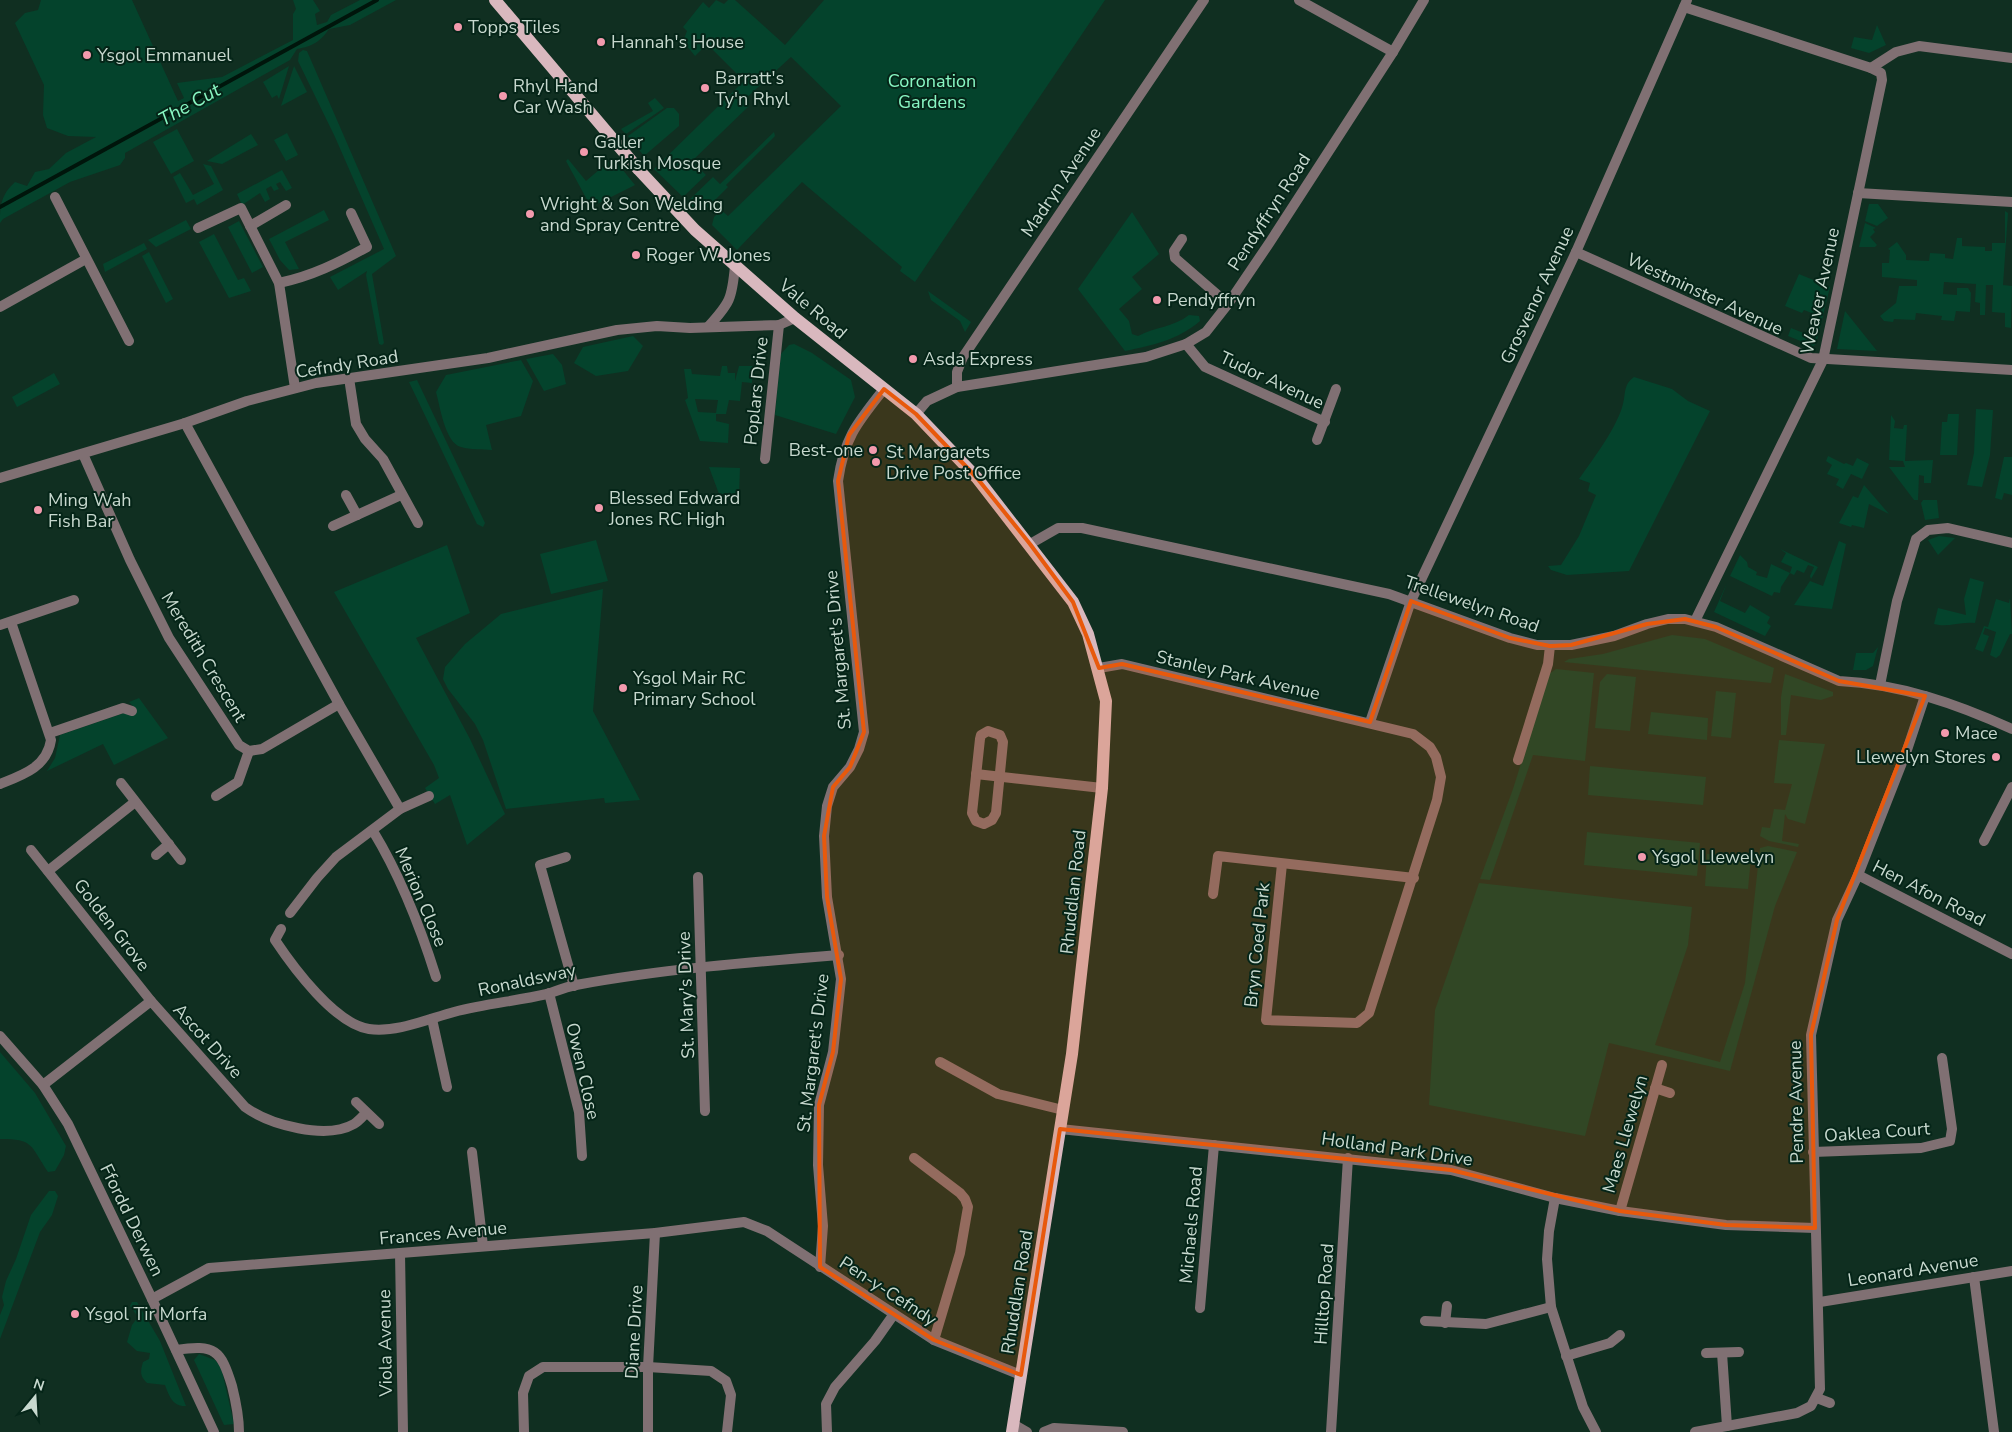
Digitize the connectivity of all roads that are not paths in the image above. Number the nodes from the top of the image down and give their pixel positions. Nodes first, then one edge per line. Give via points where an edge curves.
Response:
1 (495, 0) edge
2 (1204, 0) edge
3 (1299, 0) edge
4 (1424, 0) edge
5 (1685, 3) edge
6 (1393, 52) junction
7 (2012, 58) edge
8 (1871, 68) junction
9 (1858, 193) junction
10 (54, 196) dead end
11 (2012, 202) edge
12 (286, 205) dead end
13 (351, 214) dead end
14 (250, 226) junction
15 (198, 228) dead end
16 (1182, 239) dead end
17 (1576, 252) junction
18 (86, 259) junction
19 (735, 266) junction
20 (280, 283) junction
21 (1228, 304) junction
22 (0, 307) edge
23 (795, 318) junction
24 (779, 325) junction
25 (708, 327) junction
26 (129, 341) dead end
27 (1186, 344) junction
28 (1823, 360) junction
29 (2012, 370) edge
30 (349, 378) junction
31 (957, 387) junction
32 (295, 388) junction
33 (884, 389) junction
34 (1336, 389) dead end
35 (916, 414) junction
36 (185, 422) junction
37 (1325, 422) junction
38 (1317, 440) dead end
39 (83, 454) junction
40 (765, 459) dead end
41 (0, 478) edge
42 (346, 495) dead end
43 (401, 495) junction
44 (357, 515) junction
45 (418, 523) dead end
46 (333, 526) dead end
47 (1030, 544) junction
48 (2012, 544) edge
49 (74, 600) dead end
50 (1411, 600) junction
51 (1695, 621) junction
52 (11, 622) junction
53 (0, 625) edge
54 (1550, 646) junction
55 (1099, 668) junction
56 (1880, 685) junction
57 (1925, 696) junction
58 (339, 704) junction
59 (132, 711) dead end
60 (1370, 722) junction
61 (2012, 729) edge
62 (50, 733) junction
63 (249, 751) junction
64 (1518, 760) dead end
65 (976, 774) junction
66 (1000, 777) junction
67 (121, 783) dead end
68 (0, 784) edge
69 (1102, 788) junction
70 (2011, 791) edge
71 (216, 796) dead end
72 (430, 796) dead end
73 (135, 802) junction
74 (400, 809) junction
75 (373, 831) junction
76 (1984, 841) dead end
77 (169, 844) junction
78 (31, 850) dead end
79 (156, 855) dead end
80 (566, 857) dead end
81 (181, 860) dead end
82 (1282, 864) junction
83 (48, 870) junction
84 (1858, 875) junction
85 (698, 877) dead end
86 (1414, 878) junction
87 (1213, 894) dead end
88 (290, 913) dead end
89 (281, 929) dead end
90 (2012, 954) edge
91 (839, 955) junction
92 (702, 966) junction
93 (436, 977) dead end
94 (574, 986) junction
95 (548, 993) junction
96 (151, 1000) junction
97 (432, 1019) junction
98 (0, 1036) edge
99 (1942, 1058) dead end
100 (940, 1062) dead end
101 (1662, 1065) dead end
102 (43, 1085) junction
103 (447, 1087) dead end
104 (1655, 1088) junction
105 (1670, 1093) dead end
106 (356, 1102) dead end
107 (1064, 1110) junction
108 (705, 1111) dead end
109 (366, 1113) junction
110 (379, 1124) dead end
111 (1060, 1129) junction
112 (1214, 1145) junction
113 (472, 1152) dead end
114 (1813, 1152) junction
115 (582, 1156) dead end
116 (914, 1158) dead end
117 (1348, 1158) junction
118 (1555, 1198) junction
119 (1620, 1211) junction
120 (744, 1222) joint
121 (1816, 1228) junction
122 (655, 1233) junction
123 (483, 1246) junction
124 (400, 1253) junction
125 (820, 1267) junction
126 (2012, 1270) edge
127 (1974, 1277) junction
128 (152, 1298) junction
129 (1820, 1302) junction
130 (1447, 1306) dead end
131 (1551, 1307) junction
132 (1200, 1308) dead end
133 (894, 1314) junction
134 (1425, 1321) dead end
135 (1445, 1323) junction
136 (1620, 1334) dead end
137 (934, 1340) junction
138 (176, 1350) junction
139 (1739, 1352) dead end
140 (1706, 1353) dead end
141 (1722, 1353) junction
142 (1566, 1356) junction
143 (648, 1367) junction
144 (1021, 1375) junction
145 (1817, 1398) junction
146 (1830, 1404) dead end
147 (1727, 1426) junction
148 (1012, 1428) edge
149 (214, 1432) edge
150 (239, 1432) edge
151 (403, 1432) edge
152 (524, 1432) edge
153 (648, 1432) edge
154 (728, 1432) edge
155 (827, 1432) edge
156 (1027, 1432) edge
157 (1044, 1432) edge
158 (1123, 1432) edge
159 (1331, 1432) edge
160 (1596, 1432) edge
161 (1695, 1432) edge
162 (1994, 1432) edge

1 - 19 main road, Vale Road via 639,170
2 - 31 street, Madryn Avenue via 963,357 957,372
3 - 6 street
4 - 6 street, Pendyffryn Road
5 - 8 street
5 - 17 street, Grosvenor Avenue
6 - 21 street, Pendyffryn Road
7 - 8 street via 1919,46 1896,52
8 - 9 street, Weaver Avenue via 1881,74 1882,80
9 - 11 street
9 - 28 street, Weaver Avenue
10 - 18 street
12 - 14 street
13 - 20 street via 367,247 305,278
14 - 15 street via 241,208
14 - 20 street
16 - 21 street via 1174,251 1175,258
17 - 28 street, Westminster Avenue via 1799,355
17 - 50 street, Grosvenor Avenue
18 - 22 street
18 - 26 street
19 - 23 main road, Vale Road
19 - 25 street via 733,292 728,305
20 - 32 street
21 - 27 street, Pendyffryn Road via 1206,332
23 - 24 street, Cefndy Road
23 - 33 main road, Vale Road
24 - 25 street, Cefndy Road
24 - 40 street, Poplars Drive
25 - 30 street, Cefndy Road via 657,326 617,330 479,359
27 - 31 street, Pendyffryn Road via 1110,364
27 - 37 street, Tudor Avenue via 1205,366
28 - 29 street, Westminster Avenue
28 - 51 street, Weaver Avenue
30 - 32 street, Cefndy Road
30 - 43 street via 356,424 383,459
31 - 35 street, Pendyffryn Road via 927,401
32 - 36 street, Cefndy Road
33 - 35 main road, Vale Road
33 - 91 street, St. Margaret's Drive via 849,435 838,481 864,732 850,767 833,787 827,806 824,836 827,897
34 - 37 street, Tudor Avenue
35 - 47 main road, Rhuddlan Road via 977,478
36 - 39 street, Cefndy Road
36 - 58 street
37 - 38 street, Tudor Avenue
39 - 41 street, Cefndy Road
39 - 63 street, Meredith Crescent via 169,638 239,745
42 - 44 street
43 - 44 street
43 - 45 street
44 - 46 street
47 - 50 street, Trellewelyn Road via 1058,528 1082,528
47 - 55 main road, Rhuddlan Road via 1073,602
48 - 56 street via 1948,528 1928,530 1916,539 1897,601
49 - 52 street
50 - 54 street, Trellewelyn Road via 1510,638
50 - 60 street, Grosvenor Avenue
51 - 54 street, Trellewelyn Road via 1668,619 1614,636
51 - 56 street, Trellewelyn Road via 1716,627 1839,681
52 - 53 street
52 - 62 street
54 - 64 street via 1548,664
55 - 60 street, Stanley Park Avenue via 1122,664
55 - 69 main road, Rhuddlan Road via 1106,701
56 - 57 street, Trellewelyn Road
57 - 61 street, Trellewelyn Road
57 - 84 street, Pendre Avenue
58 - 63 street via 262,749
58 - 74 street
59 - 62 street via 123,708
60 - 86 street, Bryn Coed Park via 1422,739 1430,747 1440,769 1437,800
62 - 68 street via 50,746 39,765
63 - 71 street via 238,782
65 - 66 street
65 - 66 street via 980,739 984,733 992,731 1000,735 1003,742
65 - 66 street via 972,813 976,821 984,824 995,817
66 - 69 street
67 - 73 street
69 - 107 main road, Rhuddlan Road
70 - 76 street
72 - 74 street
73 - 77 street
73 - 83 street
74 - 75 street
75 - 88 street via 336,857
75 - 93 street, Merion Close via 422,932
77 - 79 street
77 - 81 street
78 - 83 street, Golden Grove
80 - 94 street via 540,865
82 - 86 street, Bryn Coed Park
82 - 86 street, Bryn Coed Park via 1266,1020 1357,1023 1364,1020
82 - 87 street, Bryn Coed Park via 1218,856
83 - 96 street, Golden Grove
84 - 90 street, Hen Afon Road
84 - 114 street, Pendre Avenue via 1837,920 1811,1035
85 - 92 street, St. Mary's Drive
89 - 97 street, Ronaldsway via 274,940 288,959 336,1012 350,1022 368,1029
91 - 92 street, Ronaldsway
91 - 125 street, St. Margaret's Drive via 841,979 833,1052 819,1105 818,1165 823,1226
92 - 94 street, Ronaldsway
92 - 108 street, St. Mary's Drive
94 - 95 street, Ronaldsway
95 - 97 street, Ronaldsway
95 - 115 street, Owen Close via 579,1112
96 - 102 street, Ascot Drive
96 - 109 street, Ascot Drive via 246,1107 259,1117 280,1125 323,1130 349,1126
97 - 103 street
98 - 102 street, Ffordd Derwen
99 - 114 street, Oaklea Court via 1952,1129 1950,1141 1921,1148
100 - 107 street via 998,1094
101 - 104 street, Maes Llewelyn
102 - 128 street, Ffordd Derwen via 68,1124
104 - 105 street
104 - 119 street, Maes Llewelyn
106 - 109 street
107 - 111 main road, Rhuddlan Road
109 - 110 street
111 - 112 street, Holland Park Drive
111 - 144 main road, Rhuddlan Road
112 - 117 street, Holland Park Drive
112 - 132 street, Michaels Road
113 - 123 street
114 - 121 street, Pendre Avenue
116 - 137 street via 966,1198 968,1207 960,1253
117 - 118 street, Holland Park Drive via 1451,1170
117 - 159 street, Hilltop Road
118 - 119 street, Holland Park Drive
118 - 131 street via 1549,1231
119 - 121 street, Holland Park Drive via 1726,1225
120 - 122 street, Frances Avenue
120 - 125 street, Pen-y-Cefndy via 767,1231
121 - 129 street, Pendre Avenue
122 - 123 street, Frances Avenue
122 - 143 street, Diane Drive
123 - 124 street, Frances Avenue
124 - 128 street, Frances Avenue via 209,1268
124 - 151 street, Viola Avenue
125 - 133 street, Pen-y-Cefndy
126 - 127 street, Leonard Avenue
127 - 129 street, Leonard Avenue
127 - 162 street
128 - 138 street, Ffordd Derwen
129 - 145 street, Pendre Avenue via 1821,1380
130 - 135 street
131 - 135 street via 1486,1324
131 - 142 street
133 - 137 street, Pen-y-Cefndy
133 - 155 street via 835,1387 826,1404
134 - 135 street
136 - 142 street via 1610,1344
137 - 144 street, Pen-y-Cefndy
138 - 149 street, Ffordd Derwen
138 - 150 street via 202,1348 219,1355 225,1363 239,1411
139 - 141 street
140 - 141 street
141 - 147 street
142 - 160 street via 1583,1407
143 - 152 street via 543,1368 529,1376 523,1393
143 - 153 street, Diane Drive
143 - 154 street via 711,1371 726,1381 731,1395
144 - 148 main road, Rhuddlan Road
145 - 146 street
145 - 147 street via 1797,1414
147 - 161 street
148 - 156 street
157 - 158 street via 1054,1428

